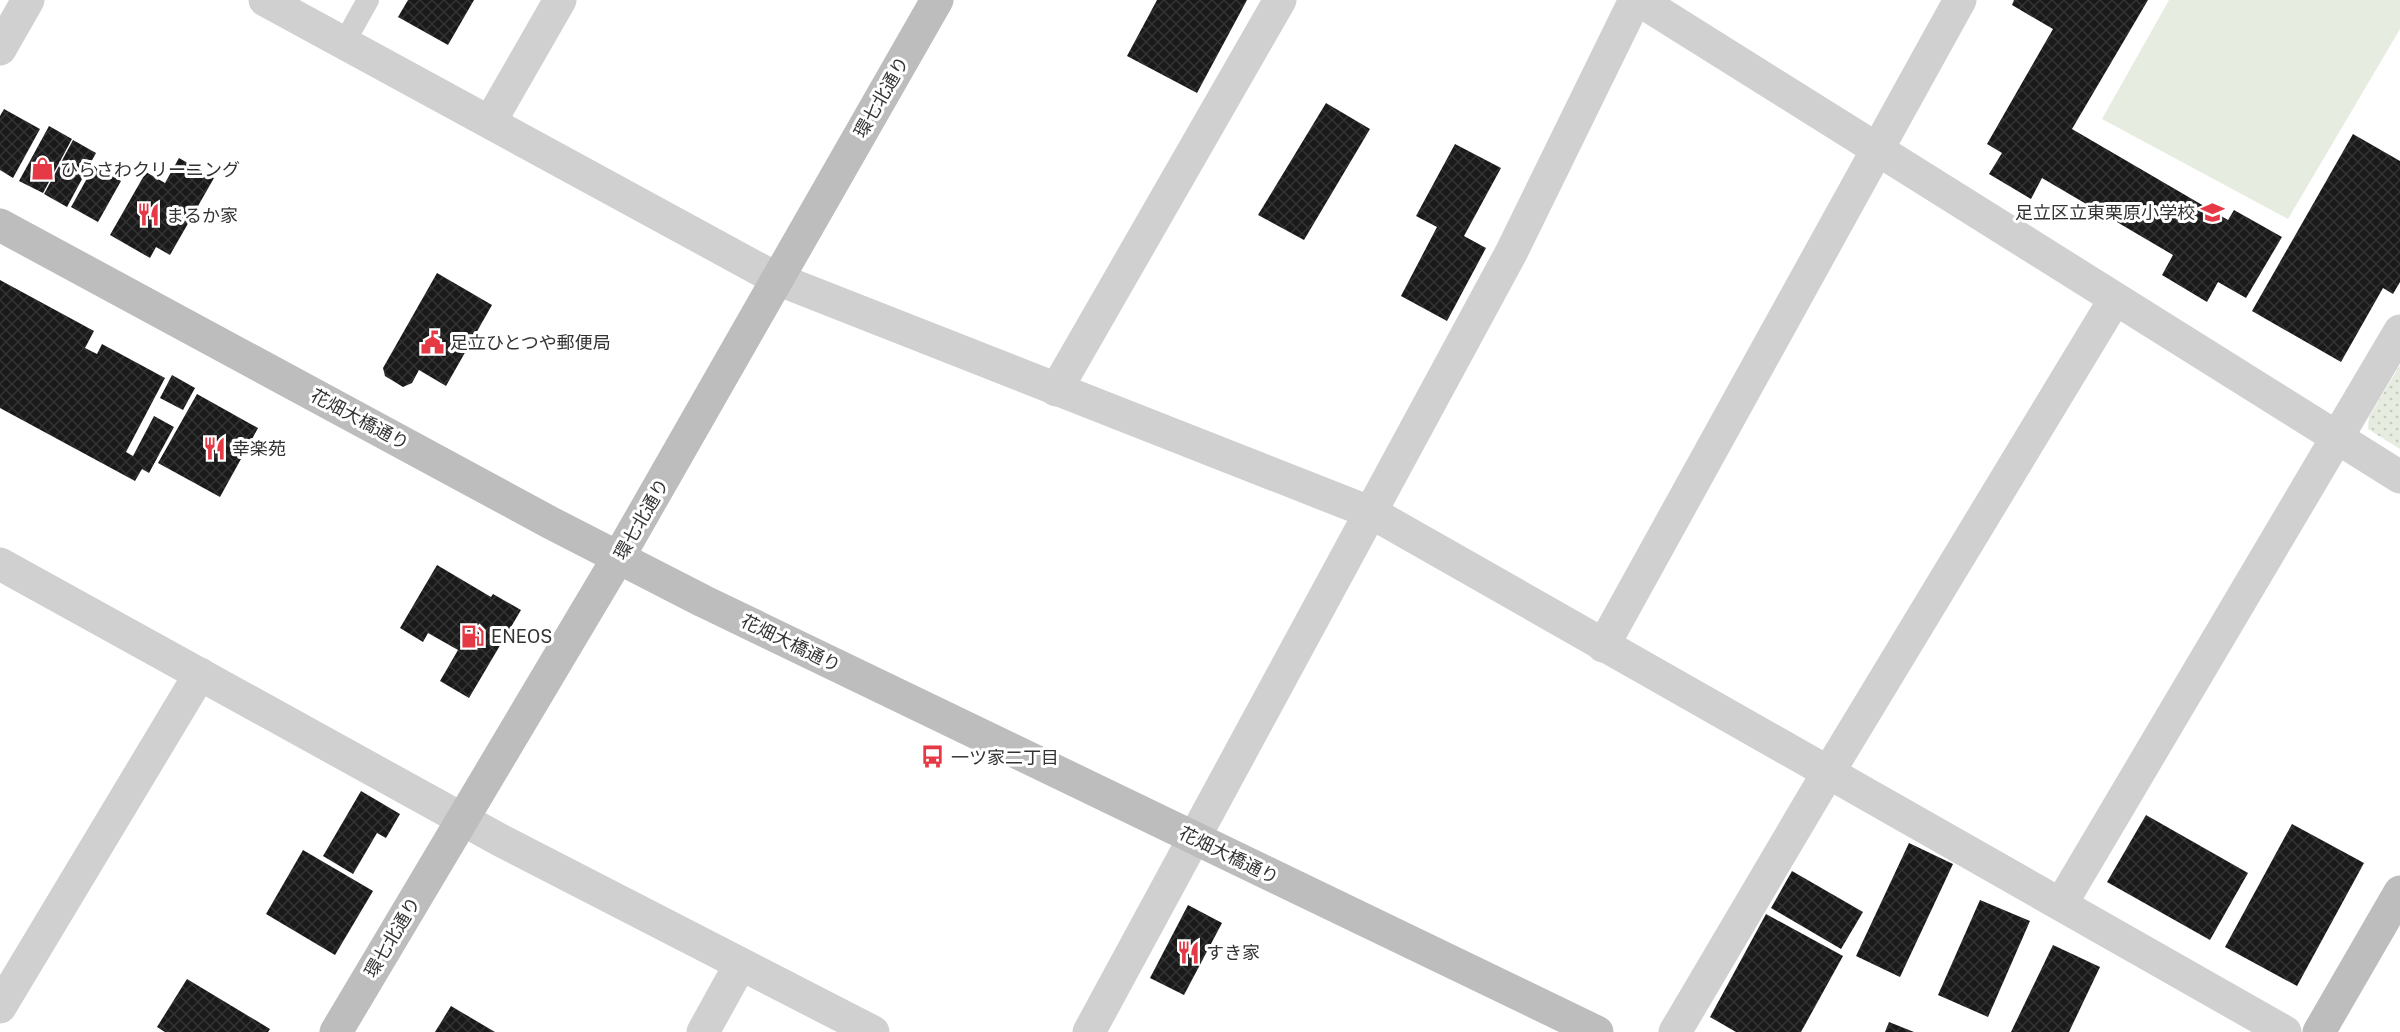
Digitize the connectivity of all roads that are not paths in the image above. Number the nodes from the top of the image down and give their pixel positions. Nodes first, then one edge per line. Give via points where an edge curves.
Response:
1 (28, 0) edge
2 (265, 0) edge
3 (368, 0) edge
4 (560, 0) edge
5 (937, 0) edge
6 (1280, 0) edge
7 (1637, 0) edge
8 (1960, 0) edge
9 (344, 43) junction
10 (0, 50) edge
11 (490, 122) junction
12 (1877, 151) junction
13 (0, 225) edge
14 (777, 279) junction
15 (2115, 299) junction
16 (2400, 331) edge
17 (1056, 390) junction
18 (2337, 438) junction
19 (2400, 477) edge
20 (1372, 513) junction
21 (618, 558) junction
22 (0, 564) edge
23 (1603, 646) junction
24 (200, 674) junction
25 (1828, 773) junction
26 (462, 819) junction
27 (1196, 838) junction
28 (2400, 892) edge
29 (2061, 904) junction
30 (740, 965) junction
31 (5, 988) edge
32 (336, 1032) edge
33 (703, 1032) edge
34 (873, 1032) edge
35 (1089, 1032) edge
36 (1597, 1032) edge
37 (1675, 1032) edge
38 (2285, 1032) edge
39 (2319, 1032) edge

1 - 10 street
2 - 9 street
3 - 9 lane
4 - 11 street
5 - 14 street, 環七北通り
6 - 17 street
7 - 12 street
7 - 20 street via 1511,253
8 - 12 street
9 - 11 street
11 - 14 street
12 - 15 street
12 - 23 street
13 - 21 street, 花畑大橋通り
14 - 17 street
14 - 21 street, 環七北通り
15 - 18 street
15 - 25 street
16 - 18 street
17 - 20 street
18 - 19 street
18 - 29 street
20 - 23 street
20 - 27 street
21 - 26 street, 環七北通り
21 - 27 street, 花畑大橋通り
22 - 24 street
23 - 25 street
24 - 26 street
24 - 31 street
25 - 29 street
25 - 37 street
26 - 30 street
26 - 32 street, 環七北通り
27 - 35 street
27 - 36 street, 花畑大橋通り
28 - 39 street
29 - 38 street
30 - 33 street
30 - 34 street

